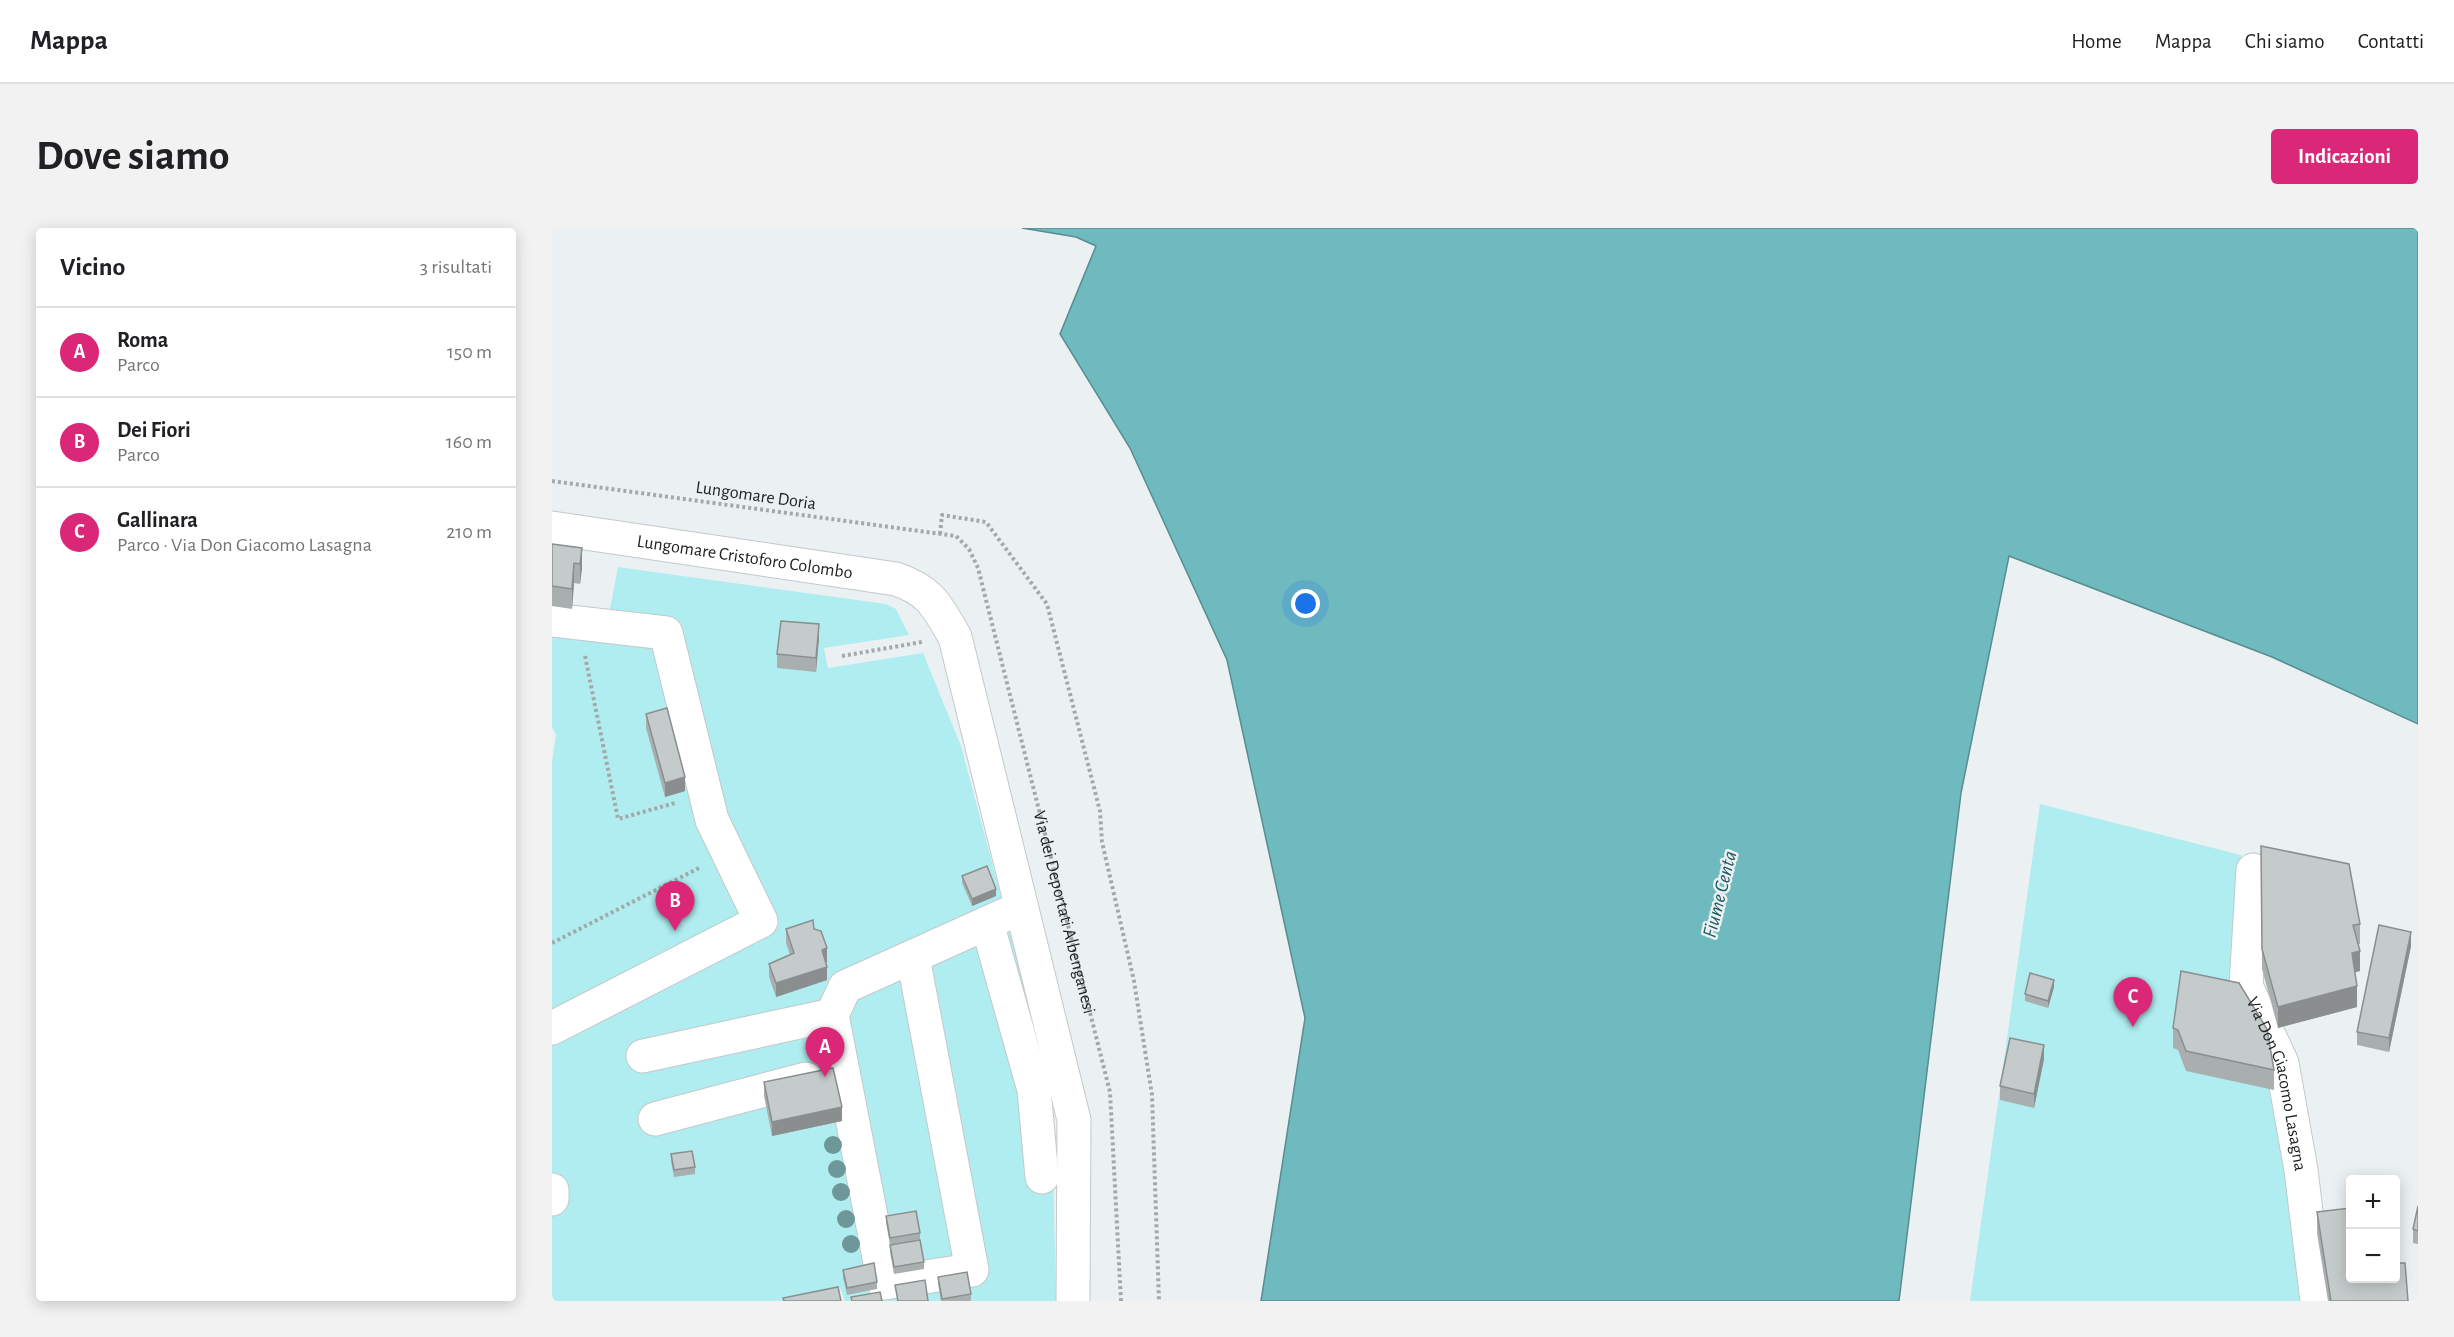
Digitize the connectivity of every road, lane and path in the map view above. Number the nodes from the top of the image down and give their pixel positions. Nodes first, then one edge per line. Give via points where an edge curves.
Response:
1 (552, 481) edge
2 (552, 528) edge
3 (940, 534) junction
4 (956, 536) joint
5 (565, 621) edge
6 (956, 637) junction
7 (842, 656) dead end
8 (706, 794) junction
9 (728, 854) junction
10 (2253, 870) dead end
11 (1022, 907) junction
12 (987, 923) junction
13 (552, 943) edge
14 (913, 957) junction
15 (832, 1015) junction
16 (552, 1028) edge
17 (643, 1056) dead end
18 (843, 1069) junction
19 (655, 1119) dead end
20 (1042, 1177) dead end
21 (552, 1190) edge
22 (552, 1199) edge
23 (1073, 1301) edge
24 (1121, 1301) edge
25 (1159, 1301) edge
26 (2317, 1301) edge

1 - 3 path, Lungomare Doria
2 - 6 street, Lungomare Cristoforo Colombo via 896,579 915,585 932,597
3 - 4 path, Lungomare Doria
3 - 25 path via 942,515 986,522 1047,604 1100,811 1102,842 1134,981 1152,1095
4 - 24 path, Via dei Deportati Albenganesi via 969,549 978,568 1110,1092
5 - 8 street via 666,633
5 - 8 path via 618,819
6 - 7 path
6 - 11 street
8 - 9 street via 712,820
9 - 13 path
9 - 16 street via 760,921
10 - 26 street, Via Don Giacomo Lasagna via 2246,986 2282,1064 2301,1170
11 - 12 street
11 - 23 street via 1074,1120
12 - 14 street
12 - 20 street via 1034,1090
14 - 15 street via 845,987
14 - 18 street via 972,1270 884,1282
15 - 17 street
15 - 18 street
18 - 19 street
21 - 22 street

